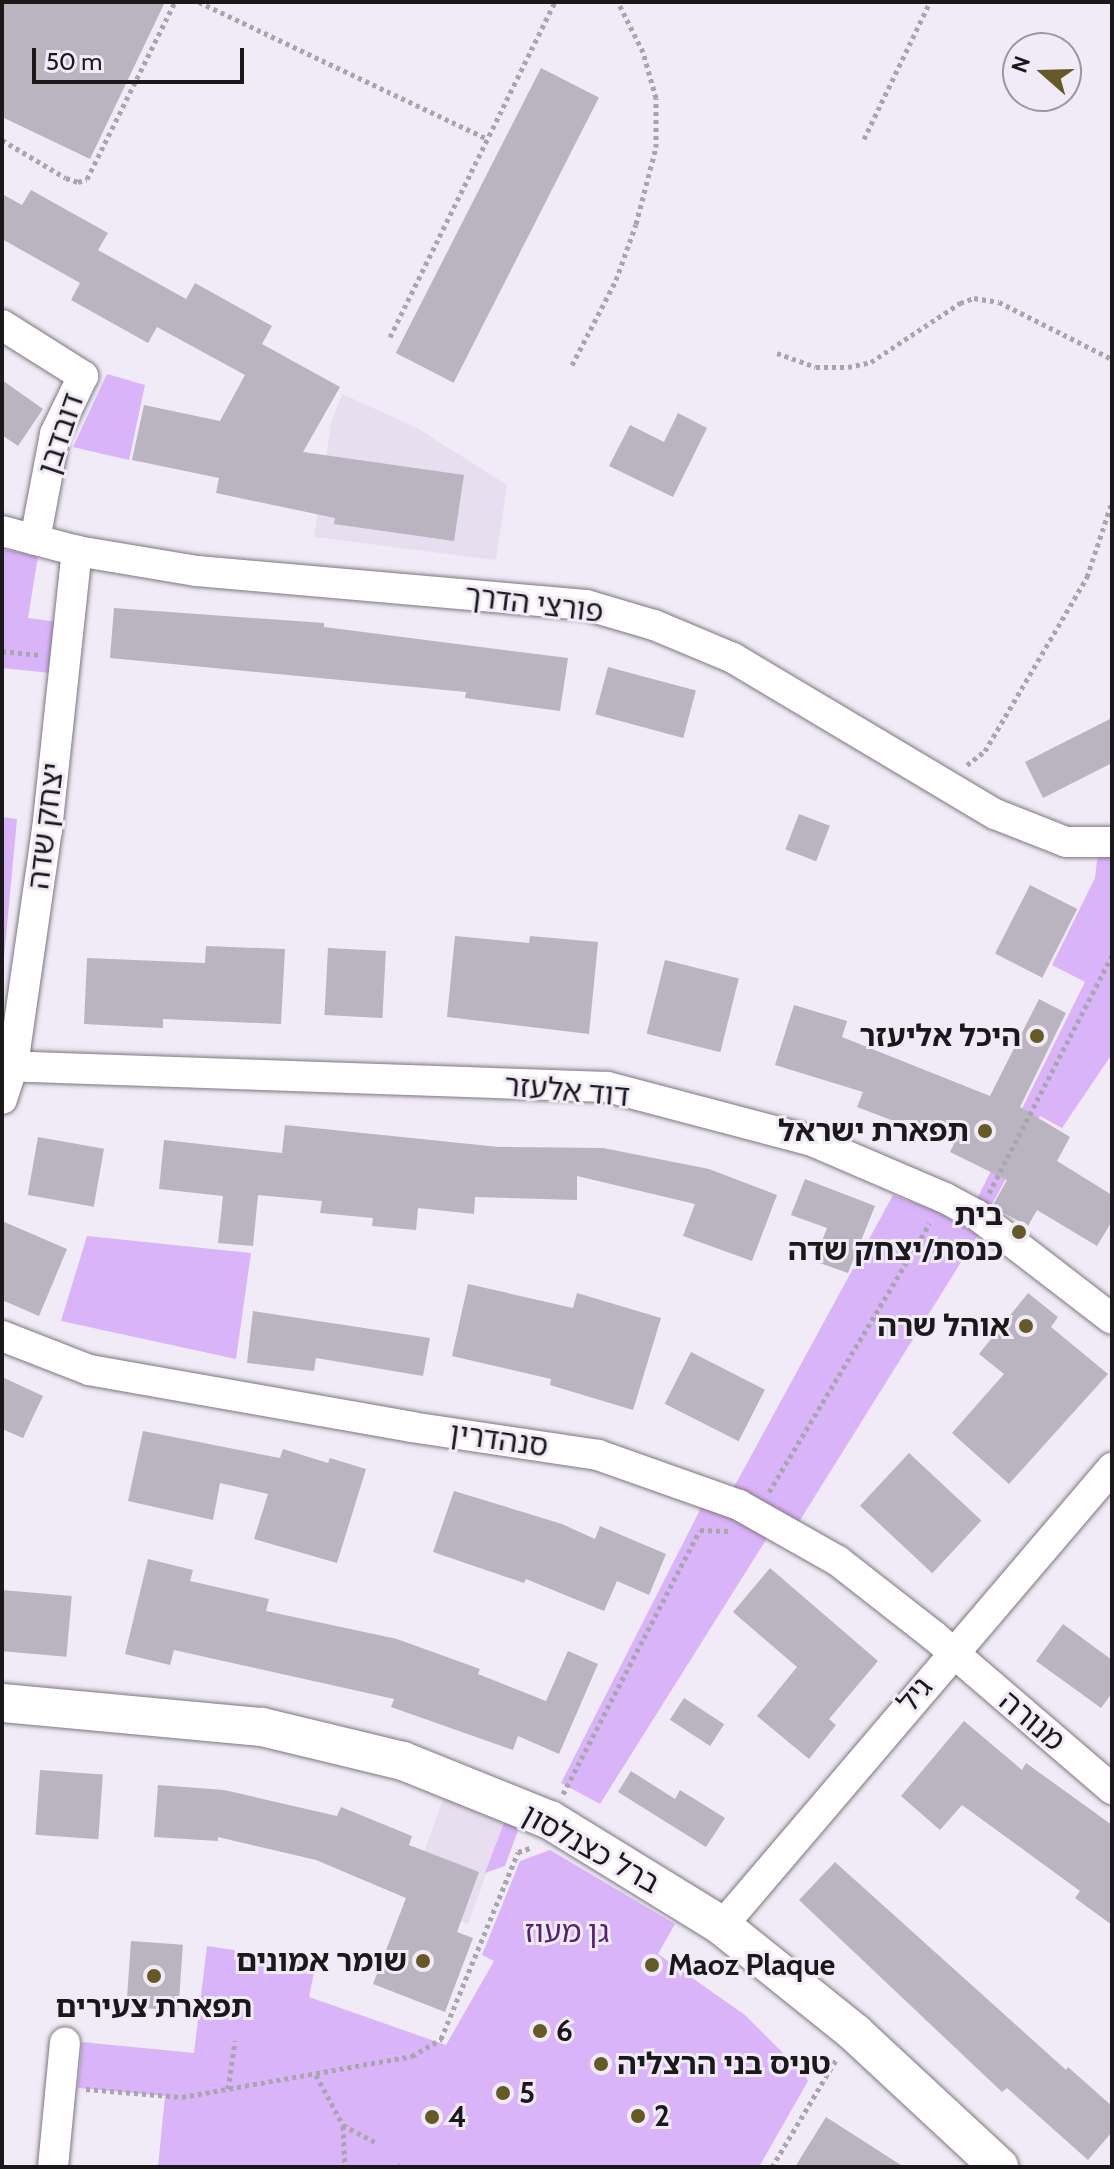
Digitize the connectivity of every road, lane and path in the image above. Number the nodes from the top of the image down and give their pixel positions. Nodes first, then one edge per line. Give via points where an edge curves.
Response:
1 (175, 2) edge
2 (199, 2) edge
3 (555, 2) edge
4 (618, 2) edge
5 (930, 2) edge
6 (488, 139) junction
7 (864, 139) dead end
8 (2, 140) edge
9 (2, 325) edge
10 (390, 337) dead end
11 (777, 353) dead end
12 (1112, 359) edge
13 (572, 365) dead end
14 (1112, 502) edge
15 (2, 531) edge
16 (35, 540) junction
17 (77, 551) junction
18 (2, 651) edge
19 (64, 657) junction
20 (944, 782) junction
21 (1112, 842) edge
22 (1112, 956) edge
23 (7, 1066) edge
24 (2, 1099) edge
25 (977, 1215) junction
26 (1112, 1319) edge
27 (2, 1336) edge
28 (1112, 1468) edge
29 (951, 1652) junction
30 (2, 1703) edge
31 (1112, 1789) edge
32 (550, 1820) junction
33 (722, 1926) junction
34 (187, 2003) dead end
35 (224, 2007) dead end
36 (235, 2041) dead end
37 (65, 2043) dead end
38 (316, 2075) junction
39 (821, 2081) dead end
40 (61, 2086) junction
41 (228, 2089) junction
42 (343, 2125) junction
43 (375, 2142) dead end
44 (53, 2167) edge
45 (345, 2167) edge
46 (772, 2167) edge
47 (999, 2167) edge

1 - 8 path via 87,179 66,178
2 - 6 path
3 - 6 path
4 - 13 path via 643,52 656,98 656,147 616,280
5 - 7 path
6 - 10 path
9 - 16 street, דובדבן via 83,376 55,434
11 - 12 path via 816,367 871,362 974,298 999,302
14 - 20 path via 1087,577 985,751
15 - 16 street, פורצי הדרך
16 - 17 street, פורצי הדרך
17 - 19 street, יצחק שדה
17 - 20 street, פורצי הדרך via 197,571 586,605 654,625 733,658
18 - 19 path
19 - 23 street, יצחק שדה via 47,830
20 - 21 street, פורצי הדרך via 995,814 1066,842
22 - 25 path
23 - 24 street, יצחק שדה
23 - 25 street, דוד אלעזר via 608,1087 812,1141
25 - 26 street, דוד אלעזר
27 - 29 street, סנהדרין via 89,1370 598,1455 739,1505 838,1561
28 - 29 street, גיל
29 - 31 street, מנורה
29 - 33 street, גיל
30 - 32 street, ברל כצנלסון via 262,1727 403,1761
32 - 33 street, ברל כצנלסון
32 - 38 path via 539,1845 518,1852 441,2039 412,2056
33 - 47 street, ברל כצנלסון via 855,2033
34 - 35 path
36 - 41 path
37 - 40 street
38 - 41 path
38 - 42 path
39 - 46 path
40 - 41 path via 182,2097
40 - 44 street
42 - 43 path
42 - 45 path

